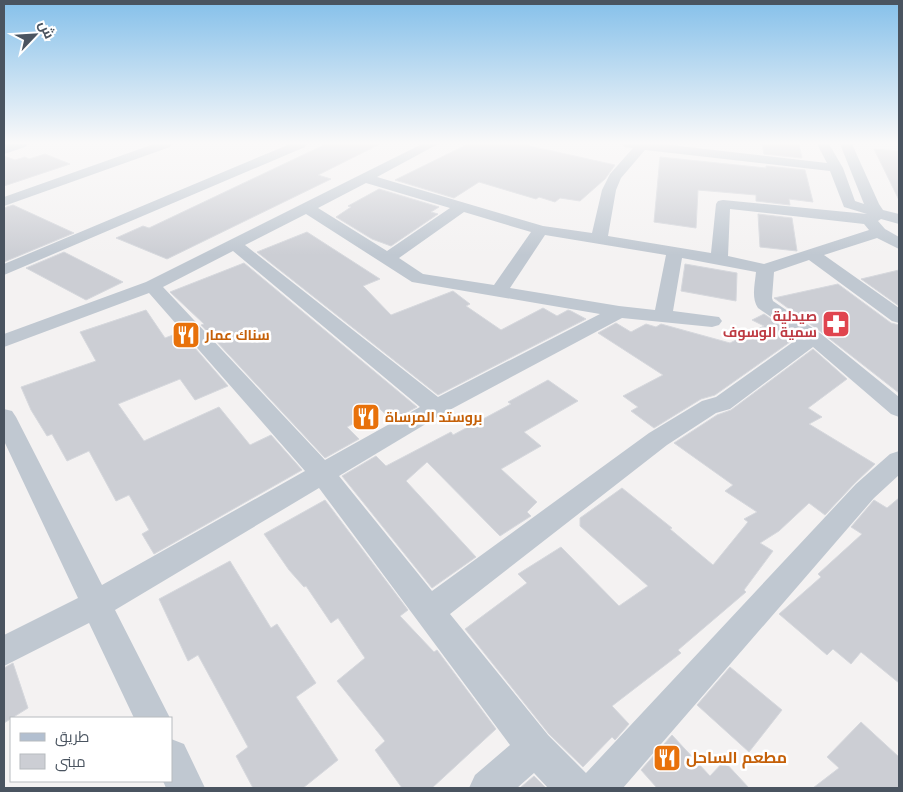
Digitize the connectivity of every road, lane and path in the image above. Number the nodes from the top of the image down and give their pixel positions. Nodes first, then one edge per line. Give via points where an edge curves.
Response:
1 (63, 181) edge
2 (214, 181) edge
3 (358, 181) edge
4 (374, 181) edge
5 (613, 181) edge
6 (841, 181) edge
7 (862, 181) edge
8 (4, 202) edge
9 (462, 207) junction
10 (308, 208) junction
11 (899, 219) edge
12 (875, 221) junction
13 (541, 230) junction
14 (599, 240) junction
15 (234, 244) junction
16 (899, 244) edge
17 (675, 252) junction
18 (811, 254) junction
19 (386, 259) junction
20 (719, 259) junction
21 (765, 269) junction
22 (4, 270) edge
23 (152, 286) junction
24 (499, 291) junction
25 (619, 312) junction
26 (663, 316) junction
27 (899, 317) edge
28 (712, 321) dead end
29 (813, 336) junction
30 (6, 337) edge
31 (436, 408) junction
32 (899, 409) edge
33 (4, 417) edge
34 (899, 460) edge
35 (322, 473) junction
36 (97, 604) junction
37 (428, 612) junction
38 (4, 651) edge
39 (152, 717) edge
40 (535, 748) junction
41 (172, 759) edge
42 (186, 788) edge
43 (488, 788) edge
44 (574, 788) edge
45 (598, 788) edge

1 - 8 street
2 - 22 street
3 - 10 street
4 - 9 street
5 - 14 street
6 - 12 street via 849,204
7 - 12 street
9 - 13 street
9 - 19 street
10 - 15 street
10 - 19 street
11 - 12 street
12 - 16 street
12 - 18 street
12 - 20 street via 723,204
13 - 14 street
13 - 24 street
14 - 17 street
15 - 23 street
15 - 31 street
17 - 20 street
17 - 26 street
18 - 21 street
18 - 27 street
19 - 24 street via 418,278
20 - 21 street
21 - 29 street via 763,298 766,304
23 - 30 street
23 - 35 street
24 - 25 street
25 - 26 street
25 - 31 street
26 - 28 street
29 - 32 street
29 - 37 street via 722,404 710,406 658,439
31 - 35 street
33 - 36 street
34 - 45 street via 865,491
35 - 36 street
35 - 37 street
36 - 38 street
36 - 39 street
37 - 40 street
40 - 43 street
40 - 44 street
41 - 42 street

